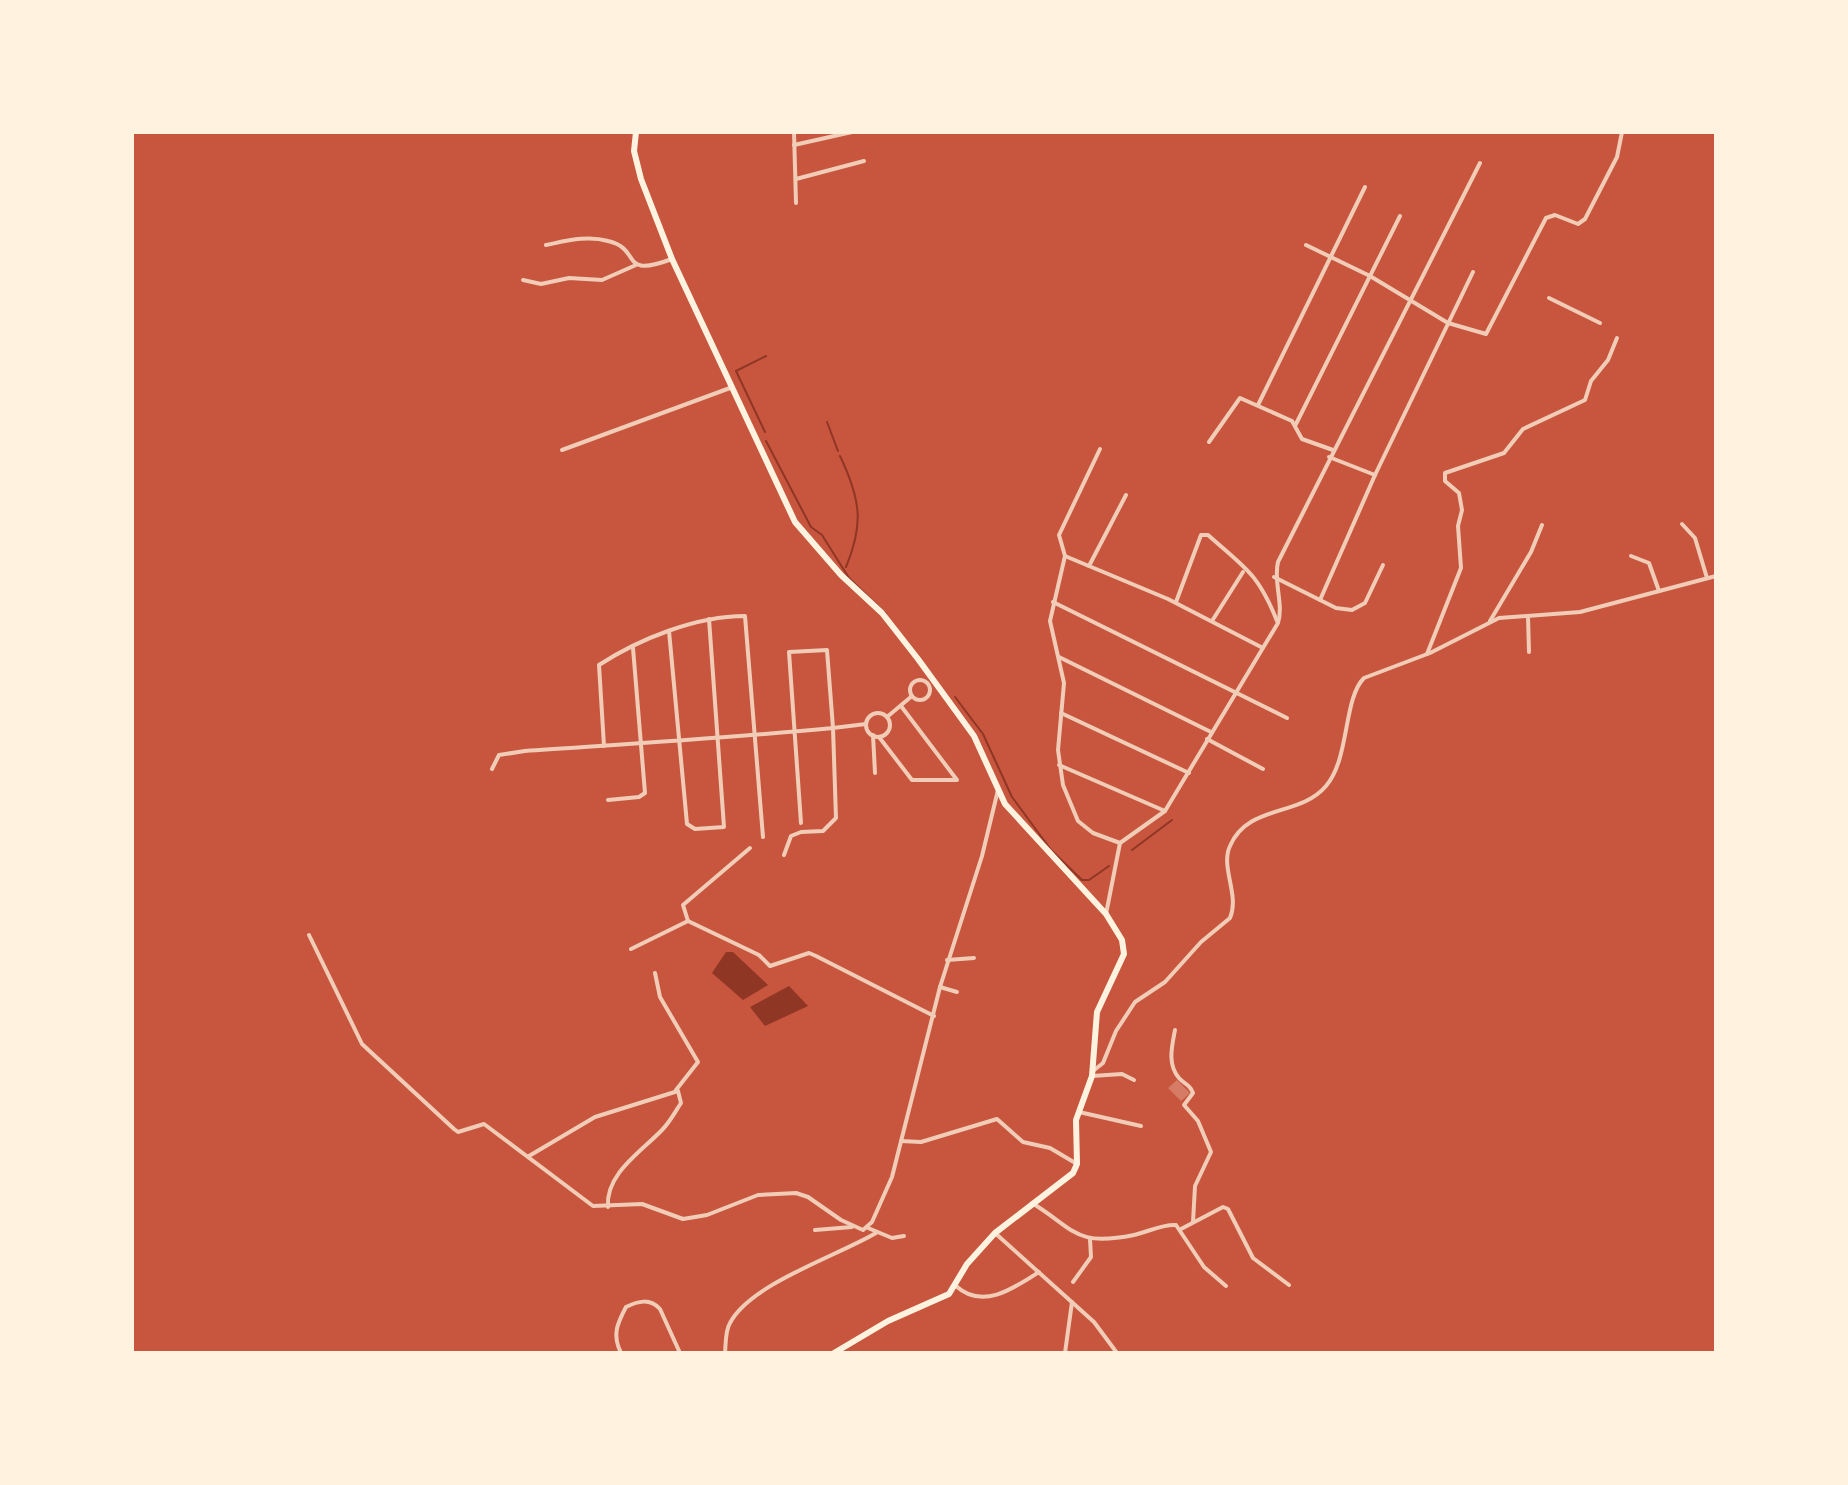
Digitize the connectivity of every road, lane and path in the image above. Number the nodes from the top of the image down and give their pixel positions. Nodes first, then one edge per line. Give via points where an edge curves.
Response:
1 (636, 132) edge
2 (697, 132) edge
3 (707, 132) edge
4 (794, 132) edge
5 (852, 132) edge
6 (1622, 132) edge
7 (794, 145) junction
8 (864, 161) dead end
9 (1480, 163) dead end
10 (795, 179) junction
11 (1365, 187) dead end
12 (796, 203) dead end
13 (1400, 216) dead end
14 (546, 245) dead end
15 (1306, 245) dead end
16 (1331, 257) junction
17 (672, 259) junction
18 (636, 265) junction
19 (1473, 272) dead end
20 (1370, 276) junction
21 (523, 280) dead end
22 (1549, 298) dead end
23 (1408, 301) junction
24 (1448, 323) junction
25 (1600, 323) dead end
26 (1617, 338) dead end
27 (730, 388) junction
28 (1258, 405) junction
29 (1296, 424) junction
30 (1209, 442) dead end
31 (1100, 449) dead end
32 (562, 450) dead end
33 (1333, 450) junction
34 (1329, 457) junction
35 (1375, 475) junction
36 (1126, 495) dead end
37 (1682, 524) dead end
38 (1542, 525) dead end
39 (1065, 556) junction
40 (1631, 556) dead end
41 (1383, 565) dead end
42 (1089, 566) junction
43 (1243, 572) dead end
44 (1716, 576) edge
45 (1274, 577) junction
46 (1707, 578) junction
47 (1659, 591) junction
48 (1320, 600) junction
49 (1053, 602) junction
50 (1176, 603) junction
51 (1528, 615) junction
52 (709, 619) junction
53 (1212, 621) junction
54 (1490, 621) junction
55 (1278, 623) junction
56 (669, 631) junction
57 (1261, 647) junction
58 (633, 648) junction
59 (1529, 652) dead end
60 (1427, 654) junction
61 (1059, 657) junction
62 (931, 683) junction
63 (1236, 690) junction
64 (912, 696) junction
65 (901, 706) junction
66 (1061, 713) junction
67 (887, 717) junction
68 (1287, 718) dead end
69 (866, 724) junction
70 (833, 728) junction
71 (795, 732) junction
72 (1211, 732) junction
73 (756, 735) junction
74 (876, 736) junction
75 (718, 737) junction
76 (1207, 739) junction
77 (679, 741) junction
78 (642, 744) junction
79 (604, 746) junction
80 (1059, 765) junction
81 (492, 769) dead end
82 (1263, 769) dead end
83 (875, 773) dead end
84 (1189, 773) junction
85 (998, 790) junction
86 (608, 800) dead end
87 (1165, 811) junction
88 (801, 823) dead end
89 (763, 837) dead end
90 (1120, 843) junction
91 (750, 848) dead end
92 (784, 855) dead end
93 (1106, 914) junction
94 (688, 921) junction
95 (309, 935) dead end
96 (631, 949) dead end
97 (974, 958) dead end
98 (947, 960) junction
99 (655, 973) dead end
100 (940, 987) junction
101 (957, 992) dead end
102 (934, 1016) junction
103 (1175, 1030) dead end
104 (1093, 1074) junction
105 (1134, 1080) dead end
106 (676, 1090) junction
107 (1079, 1112) junction
108 (1141, 1126) dead end
109 (900, 1141) junction
110 (529, 1156) junction
111 (1077, 1164) junction
112 (1032, 1203) junction
113 (608, 1207) junction
114 (1193, 1222) junction
115 (852, 1227) junction
116 (868, 1228) junction
117 (815, 1230) dead end
118 (1181, 1230) junction
119 (876, 1233) junction
120 (995, 1233) junction
121 (904, 1236) dead end
122 (1090, 1239) junction
123 (1039, 1272) junction
124 (1073, 1282) dead end
125 (1289, 1285) dead end
126 (956, 1286) junction
127 (1226, 1286) dead end
128 (1072, 1302) junction
129 (621, 1353) edge
130 (680, 1353) edge
131 (725, 1353) edge
132 (834, 1353) edge
133 (1065, 1353) edge
134 (1117, 1353) edge

1 - 17 main road via 641,179
2 - 3 street
4 - 7 street
5 - 7 street
6 - 24 street via 1617,157 1585,219 1578,224 1555,215 1546,218 1490,331 1477,334
7 - 10 street
8 - 10 street
9 - 23 street
10 - 12 street
11 - 16 street
13 - 20 street
14 - 18 street via 573,239 608,241
15 - 16 street
16 - 20 street
16 - 28 street
17 - 18 street via 647,268
17 - 27 main road
18 - 21 street via 602,280
19 - 24 street
20 - 23 street
20 - 29 street
22 - 25 street
23 - 24 street
23 - 33 street
24 - 35 street
26 - 60 street via 1585,400 1523,429 1504,453 1445,473 1445,481 1459,493 1462,510 1461,568
27 - 32 street
27 - 62 main road via 795,522 882,613
28 - 29 street
28 - 30 street via 1236,399
29 - 33 street via 1302,439
31 - 39 street via 1059,535
33 - 34 street
34 - 35 street
34 - 45 street
35 - 48 street
36 - 42 street
37 - 46 street via 1695,538
38 - 54 street
39 - 42 street
39 - 49 street
40 - 47 street via 1649,563
41 - 48 street via 1361,608 1343,610
42 - 50 street
43 - 53 street
44 - 46 street
45 - 48 street
45 - 55 street
46 - 47 street
47 - 51 street via 1580,612
49 - 61 street via 1050,621
49 - 63 street
50 - 53 street
50 - 55 street via 1201,535 1208,535 1263,586
51 - 54 street
51 - 59 street
52 - 56 street
52 - 73 street via 747,618
52 - 75 street
53 - 57 street
54 - 60 street
55 - 57 street
56 - 58 street
56 - 77 street
57 - 63 street
58 - 78 street
58 - 79 street via 599,665
60 - 104 street via 1372,673 1359,683 1331,780 1307,800 1257,817 1231,843 1230,918 1165,982 1135,1002
61 - 66 street via 1064,683
61 - 72 street
62 - 64 street via 925,699
62 - 64 street via 915,681
62 - 85 main road via 974,736
63 - 68 street
63 - 72 street
64 - 65 street
65 - 67 street
65 - 74 street via 957,780 912,780
66 - 80 street
66 - 84 street
67 - 69 street via 872,715
67 - 74 street via 889,731
69 - 70 street
69 - 74 street
70 - 71 street
70 - 71 street via 827,650 789,652
70 - 92 street via 836,818 823,831 791,836
71 - 73 street
71 - 88 street
72 - 76 street
73 - 75 street
73 - 89 street
74 - 83 street
75 - 77 street
75 - 77 street via 724,827 695,829 687,824
76 - 82 street
76 - 84 street
77 - 78 street
78 - 79 street
78 - 86 street via 645,793
79 - 81 street via 499,755
80 - 87 street
80 - 90 street via 1078,821
84 - 87 street
85 - 93 main road via 1014,815
85 - 98 street
87 - 90 street
90 - 93 street
91 - 94 street via 683,905
93 - 104 main road via 1124,954 1097,1012
94 - 96 street
94 - 102 street via 759,955 770,966 809,953
95 - 110 street via 362,1044 458,1132 484,1124
97 - 98 street
98 - 100 street
99 - 106 street via 660,997 698,1062
100 - 101 street
100 - 102 street
102 - 109 street
103 - 114 street via 1170,1055 1193,1093 1184,1105 1198,1121 1211,1152 1195,1186
104 - 105 street via 1122,1074
104 - 107 main road
106 - 110 street via 588,1121
106 - 113 street via 681,1103 665,1127 622,1169
107 - 108 street
107 - 111 main road
109 - 111 street via 921,1142 997,1119 1023,1142 1050,1148
109 - 116 street via 892,1177
110 - 113 street via 593,1206
111 - 112 main road via 1066,1179
112 - 120 main road
112 - 122 street via 1072,1234
113 - 115 street via 647,1204 683,1219 758,1195 796,1193
114 - 118 street
114 - 125 street via 1228,1209 1253,1258
115 - 116 street
115 - 117 street
116 - 119 street
118 - 122 street via 1173,1224 1133,1236
118 - 127 street via 1204,1267
119 - 121 street
119 - 131 street via 739,1308 728,1326
120 - 123 street
120 - 126 main road via 967,1264
122 - 124 street via 1091,1257
123 - 126 street via 984,1299
123 - 128 street
126 - 132 main road
128 - 133 street
128 - 134 street
129 - 130 street via 616,1326 626,1307 642,1301 660,1309

